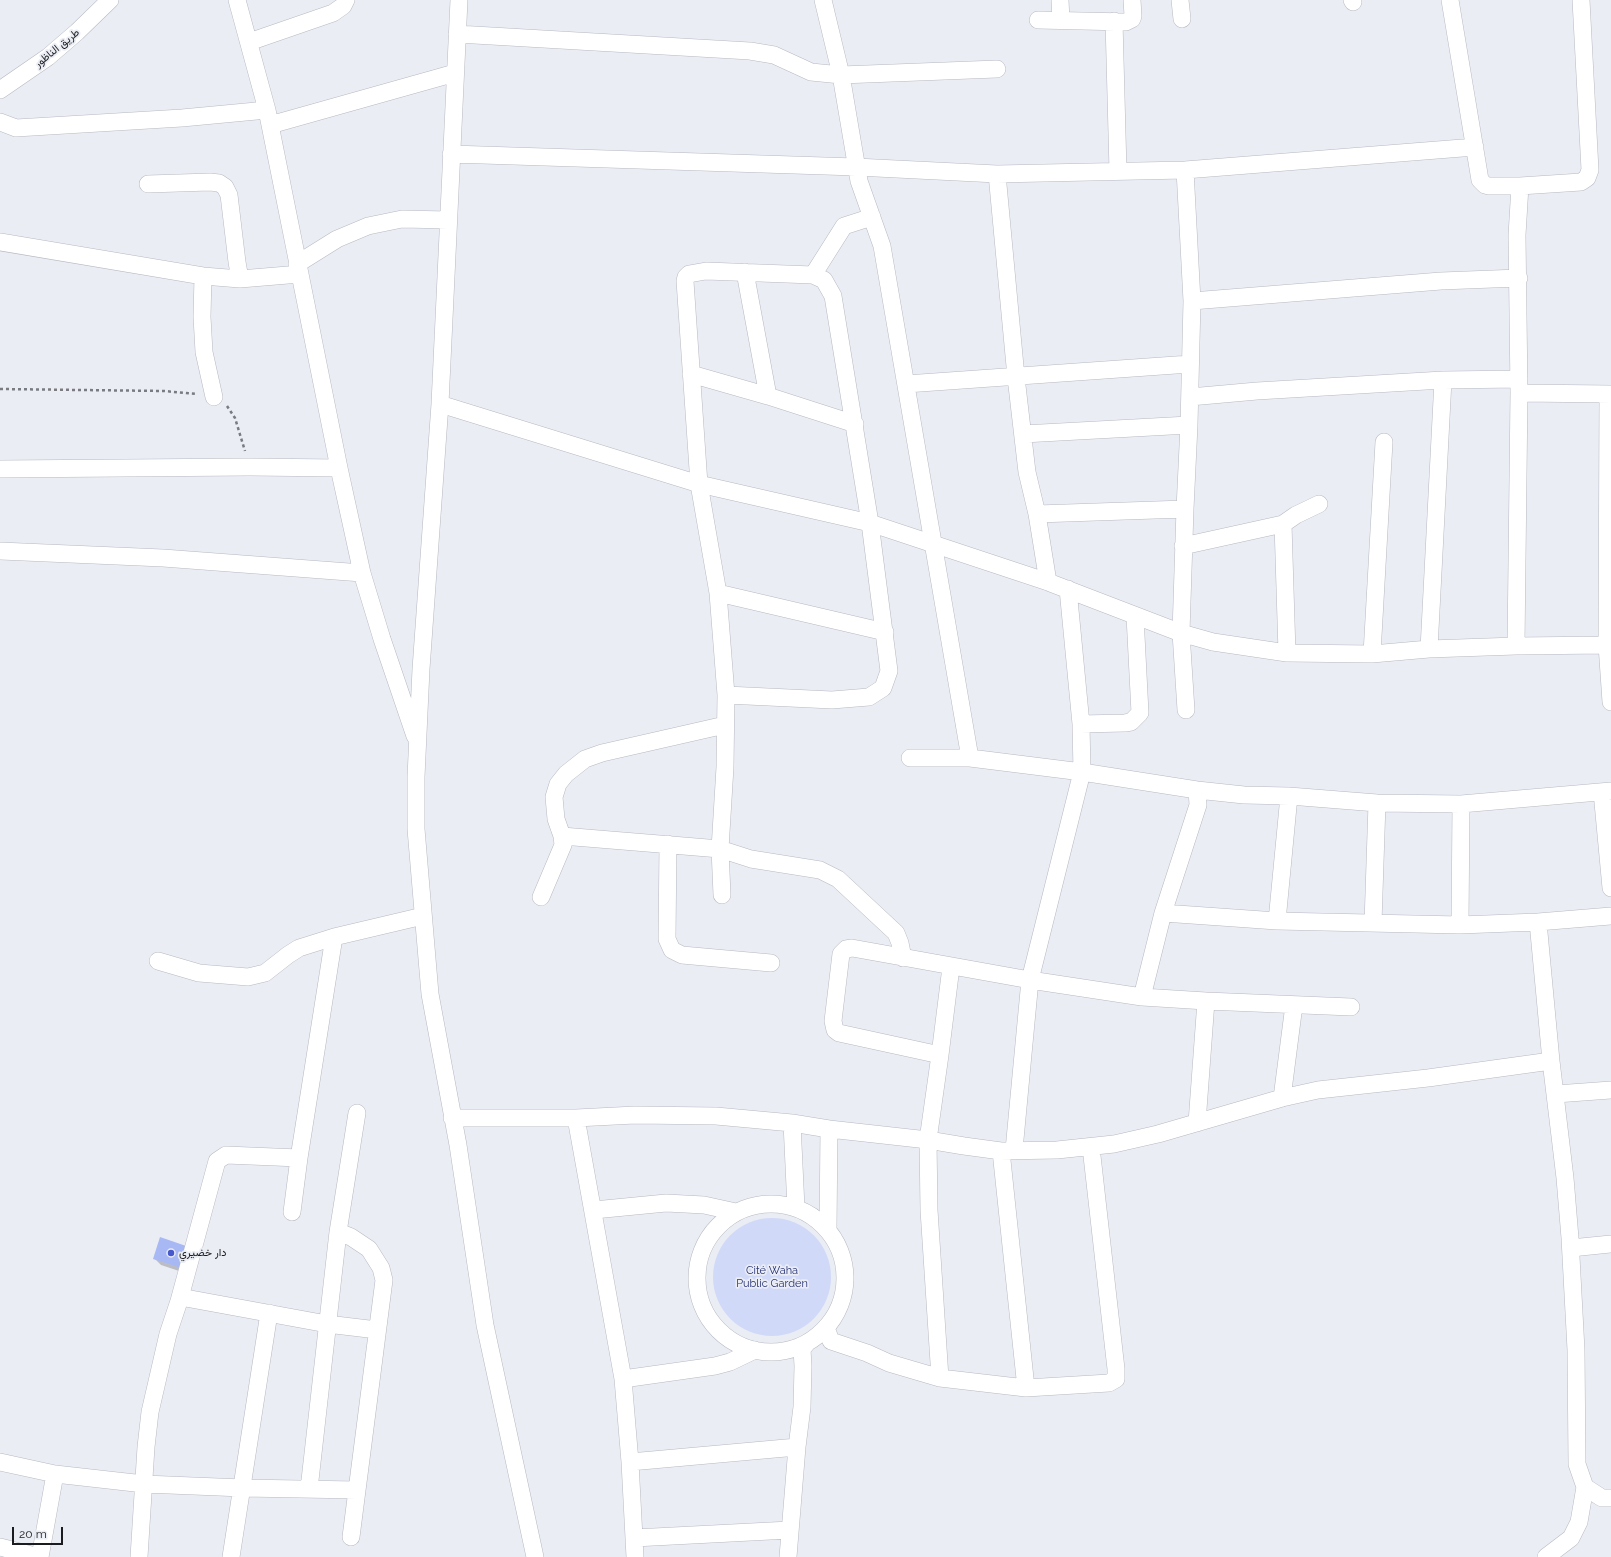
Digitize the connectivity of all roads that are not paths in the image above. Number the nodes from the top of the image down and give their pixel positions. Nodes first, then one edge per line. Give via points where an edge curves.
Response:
1 (110, 0) edge
2 (237, 0) edge
3 (346, 0) edge
4 (459, 0) edge
5 (823, 0) edge
6 (1060, 0) edge
7 (1132, 0) edge
8 (1180, 0) edge
9 (1450, 0) edge
10 (1581, 0) edge
11 (1182, 19) dead end
12 (1038, 20) dead end
13 (1061, 20) junction
14 (1114, 21) junction
15 (457, 34) junction
16 (249, 42) junction
17 (997, 69) dead end
18 (456, 73) junction
19 (841, 75) junction
20 (0, 90) edge
21 (268, 117) junction
22 (0, 122) edge
23 (1475, 147) junction
24 (451, 154) junction
25 (856, 167) junction
26 (1185, 170) junction
27 (1118, 171) junction
28 (997, 174) junction
29 (148, 184) dead end
30 (1520, 186) junction
31 (872, 218) junction
32 (448, 220) junction
33 (0, 242) edge
34 (298, 269) junction
35 (745, 272) junction
36 (813, 275) junction
37 (203, 276) junction
38 (240, 278) junction
39 (1518, 278) junction
40 (1192, 301) junction
41 (1190, 364) junction
42 (691, 374) junction
43 (1016, 377) junction
44 (1443, 380) junction
45 (906, 384) junction
46 (1519, 386) junction
47 (1610, 394) edge
48 (768, 396) junction
49 (214, 397) road end
50 (1190, 397) junction
51 (440, 404) junction
52 (855, 424) junction
53 (1190, 425) junction
54 (1023, 434) junction
55 (1384, 442) dead end
56 (339, 468) junction
57 (0, 469) edge
58 (699, 484) junction
59 (1319, 504) dead end
60 (1185, 509) junction
61 (1037, 514) junction
62 (870, 523) junction
63 (1283, 524) junction
64 (933, 543) junction
65 (1183, 546) junction
66 (0, 551) edge
67 (362, 573) junction
68 (1048, 582) junction
69 (1068, 589) junction
70 (718, 592) junction
71 (1135, 616) junction
72 (884, 632) junction
73 (1181, 633) junction
74 (1607, 645) junction
75 (1516, 646) junction
76 (1429, 649) junction
77 (1287, 653) junction
78 (1372, 654) junction
79 (421, 669) junction
80 (394, 672) junction
81 (726, 695) junction
82 (1611, 702) edge
83 (1186, 710) dead end
84 (1081, 724) junction
85 (725, 726) junction
86 (418, 746) junction
87 (910, 758) dead end
88 (970, 758) junction
89 (1082, 772) junction
90 (1197, 790) junction
91 (1607, 792) edge
92 (1289, 796) junction
93 (1377, 803) junction
94 (1461, 804) junction
95 (562, 836) junction
96 (668, 844) junction
97 (720, 850) junction
98 (1611, 888) edge
99 (722, 895) dead end
100 (541, 897) dead end
101 (1163, 913) junction
102 (423, 916) junction
103 (1611, 916) edge
104 (1277, 921) junction
105 (1538, 922) junction
106 (1373, 923) junction
107 (1460, 924) junction
108 (334, 937) junction
109 (903, 958) junction
110 (158, 961) dead end
111 (771, 963) dead end
112 (950, 967) junction
113 (1030, 980) junction
114 (1142, 997) junction
115 (1206, 1002) junction
116 (1294, 1005) junction
117 (1351, 1007) dead end
118 (940, 1055) junction
119 (1551, 1061) junction
120 (1611, 1090) edge
121 (1556, 1094) junction
122 (1282, 1098) junction
123 (357, 1112) dead end
124 (452, 1118) junction
125 (576, 1118) junction
126 (792, 1123) junction
127 (1197, 1123) junction
128 (829, 1130) junction
129 (928, 1140) junction
130 (1091, 1147) junction
131 (1008, 1151) junction
132 (299, 1158) junction
133 (796, 1208) junction
134 (594, 1210) junction
135 (292, 1212) dead end
136 (736, 1212) junction
137 (828, 1230) junction
138 (338, 1232) junction
139 (1611, 1244) edge
140 (1571, 1248) junction
141 (180, 1297) junction
142 (269, 1313) junction
143 (327, 1324) junction
144 (826, 1328) junction
145 (377, 1330) junction
146 (807, 1343) junction
147 (755, 1350) junction
148 (940, 1378) junction
149 (623, 1379) junction
150 (1026, 1388) junction
151 (797, 1447) junction
152 (0, 1462) edge
153 (630, 1462) junction
154 (55, 1474) junction
155 (144, 1484) junction
156 (1585, 1487) junction
157 (243, 1488) junction
158 (309, 1489) junction
159 (356, 1490) junction
160 (1611, 1498) edge
161 (790, 1530) junction
162 (351, 1537) dead end
163 (634, 1538) junction
164 (0, 1547) edge
165 (40, 1557) edge
166 (139, 1557) edge
167 (231, 1557) edge
168 (534, 1557) edge
169 (635, 1557) edge
170 (788, 1557) edge
171 (1546, 1557) edge

1 - 20 street, طريق الناظور via 48,57
2 - 16 street
3 - 16 street via 343,6 327,16
4 - 15 street
5 - 19 street
6 - 13 street
7 - 14 street via 1132,19 1126,22
8 - 11 street
9 - 23 street
10 - 30 street via 1590,170 1587,178 1581,182
12 - 13 street
13 - 14 street
14 - 27 street
15 - 18 street
15 - 19 street via 750,51 774,55 811,72
16 - 21 street
17 - 19 street
18 - 21 street
18 - 24 street
19 - 25 street
21 - 22 street via 182,118 16,128
21 - 34 street
23 - 26 street
23 - 30 street via 1480,180 1485,185
24 - 25 street
24 - 32 street
25 - 28 street
25 - 31 street
26 - 27 street
26 - 40 street
27 - 28 street
28 - 43 street
29 - 38 street via 210,182 225,187 230,195
30 - 39 street
31 - 36 street via 844,226
31 - 45 street via 882,246
32 - 34 street via 402,219 368,226 337,239
32 - 51 street
33 - 37 street
34 - 38 street
34 - 56 street
35 - 36 street
35 - 42 street via 706,271 695,272 686,277 684,286
35 - 48 street
36 - 52 street via 824,280 833,296
37 - 38 street
37 - 49 street via 204,352
39 - 40 street via 1442,281
39 - 46 street
40 - 41 street
41 - 43 street
41 - 50 street
42 - 48 street
42 - 58 street
43 - 45 street
43 - 54 street
44 - 46 street
44 - 50 street
44 - 76 street
45 - 64 street
46 - 47 street
46 - 75 street
47 - 74 street
48 - 52 street
50 - 53 street
51 - 58 street
51 - 79 street
52 - 62 street
53 - 54 street
53 - 60 street
54 - 61 street via 1027,472
55 - 78 street
56 - 57 street
56 - 67 street
58 - 62 street
58 - 70 street
59 - 63 street
60 - 61 street
60 - 65 street
61 - 68 street
62 - 64 street
62 - 72 street
63 - 65 street
63 - 77 street
64 - 68 street
64 - 88 street
65 - 73 street
66 - 67 street via 163,558
67 - 80 street
68 - 69 street
69 - 71 street
69 - 84 street
70 - 72 street
70 - 81 street
71 - 73 street
71 - 84 street via 1140,713 1131,722
72 - 81 street via 889,671 883,688 869,697 832,700
73 - 77 street via 1213,642
73 - 83 street
74 - 75 street
74 - 82 street
75 - 76 street
76 - 78 street
77 - 78 street
79 - 80 street
79 - 86 street
80 - 86 street
81 - 85 street
84 - 89 street
85 - 95 street via 585,759 566,774 556,790 556,819
85 - 97 street
86 - 102 street via 416,829
87 - 88 street
88 - 89 street
89 - 90 street
89 - 113 street
90 - 92 street
90 - 101 street via 1198,806
91 - 94 street
91 - 98 street
92 - 93 street
92 - 104 street
93 - 94 street
93 - 106 street
94 - 107 street
95 - 96 street
95 - 100 street via 563,845
96 - 97 street
96 - 111 street via 667,939 672,950 682,955
97 - 99 street
97 - 109 street via 751,859 829,873 896,933
101 - 104 street
101 - 114 street
102 - 108 street
102 - 124 street via 430,994
103 - 105 street
104 - 106 street
105 - 107 street
105 - 119 street
106 - 107 street
108 - 110 street via 295,950 265,973 248,977 199,973
108 - 132 street
109 - 112 street
109 - 118 street via 846,949 841,954 833,1026 839,1033
112 - 113 street
112 - 118 street
113 - 114 street
113 - 131 street
114 - 115 street
115 - 116 street
115 - 127 street
116 - 117 street
116 - 122 street
118 - 129 street
119 - 121 street
119 - 122 street via 1335,1088
120 - 121 street
121 - 140 street
122 - 127 street
123 - 138 street
124 - 125 street
124 - 168 street via 485,1325
125 - 126 street via 635,1115 709,1116
125 - 134 street
126 - 128 street
126 - 133 street
127 - 130 street via 1114,1144
128 - 129 street
128 - 137 street
129 - 131 street
129 - 148 street via 929,1210
130 - 131 street
130 - 150 street via 1116,1378 1108,1383
131 - 150 street
132 - 135 street
132 - 141 street via 226,1155 217,1161
133 - 136 street via 776,1203 755,1205
133 - 137 street via 814,1217
134 - 136 street via 666,1203 704,1205
134 - 149 street
136 - 147 street via 716,1228 702,1250 697,1275 700,1300 712,1323 731,1340
137 - 144 street via 839,1248 845,1269 845,1290 838,1310
138 - 143 street
138 - 145 street via 369,1249 381,1268 384,1280
139 - 140 street
140 - 156 street via 1576,1350 1577,1464
141 - 142 street
141 - 155 street via 168,1334 150,1412
142 - 143 street
142 - 157 street
143 - 145 street
143 - 158 street
144 - 146 street
144 - 148 street via 831,1341 889,1363
145 - 159 street
146 - 147 street via 790,1350
146 - 151 street via 802,1349 802,1407
147 - 149 street via 715,1366
148 - 150 street
149 - 153 street
151 - 153 street
151 - 161 street
152 - 154 street
153 - 163 street
154 - 155 street
154 - 165 street
155 - 157 street
155 - 166 street
156 - 160 street via 1602,1498
156 - 171 street via 1579,1522 1571,1538
157 - 158 street
157 - 167 street
158 - 159 street
159 - 162 street
161 - 163 street
161 - 170 street
163 - 169 street
164 - 165 street

